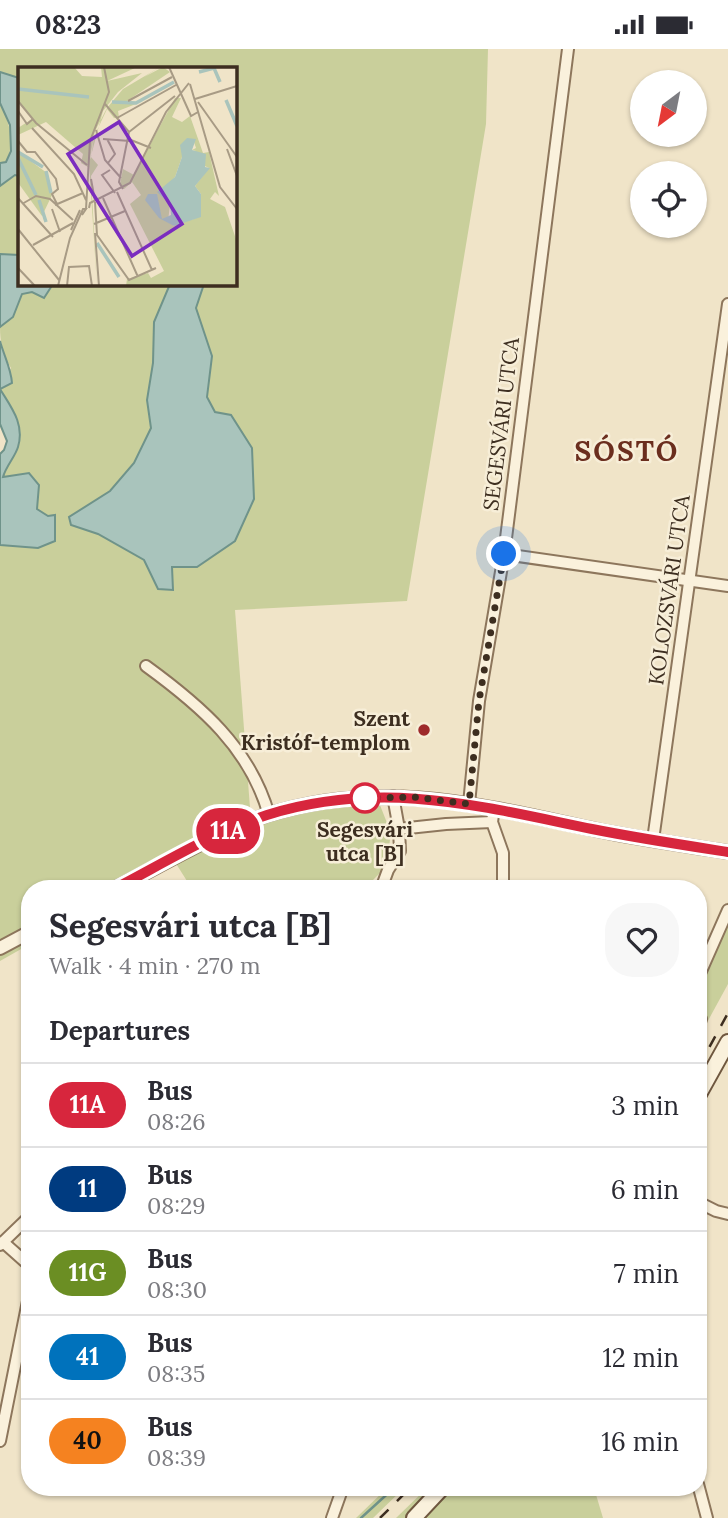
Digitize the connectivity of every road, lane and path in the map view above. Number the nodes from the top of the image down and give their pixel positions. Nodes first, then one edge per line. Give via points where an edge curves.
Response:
1 (568, 49) edge
2 (728, 304) edge
3 (504, 554) junction
4 (691, 580) junction
5 (728, 586) edge
6 (146, 666) dead end
7 (393, 796) junction
8 (469, 804) junction
9 (269, 815) junction
10 (493, 815) junction
11 (399, 829) junction
12 (653, 840) junction
13 (728, 852) edge
14 (132, 880) edge
15 (384, 880) edge
16 (503, 880) edge
17 (728, 910) edge
18 (21, 937) edge
19 (0, 948) edge
20 (707, 958) edge
21 (728, 1042) edge
22 (707, 1080) edge
23 (707, 1206) edge
24 (728, 1214) edge
25 (21, 1225) edge
26 (1, 1244) edge
27 (21, 1259) edge
28 (21, 1336) edge
29 (0, 1441) edge
30 (340, 1496) edge
31 (435, 1496) edge
32 (701, 1496) edge
33 (332, 1518) edge
34 (414, 1518) edge
35 (707, 1518) edge

1 - 3 street, SEGESVÁRI UTCA
2 - 4 street, KOLOZSVÁRI UTCA
3 - 4 street
3 - 8 street, SEGESVÁRI UTCA via 479,701
4 - 5 street
4 - 12 street, KOLOZSVÁRI UTCA
6 - 9 street via 236,747 261,789
7 - 8 street
7 - 9 street via 334,801
7 - 11 street
8 - 10 street
9 - 14 street
10 - 11 street
10 - 12 street
10 - 16 street via 503,853
11 - 15 street via 400,851
12 - 13 street
17 - 20 street
18 - 19 street
21 - 22 main road
23 - 24 street
25 - 26 street
26 - 27 street
28 - 29 street
30 - 33 street
31 - 34 main road
32 - 35 street

